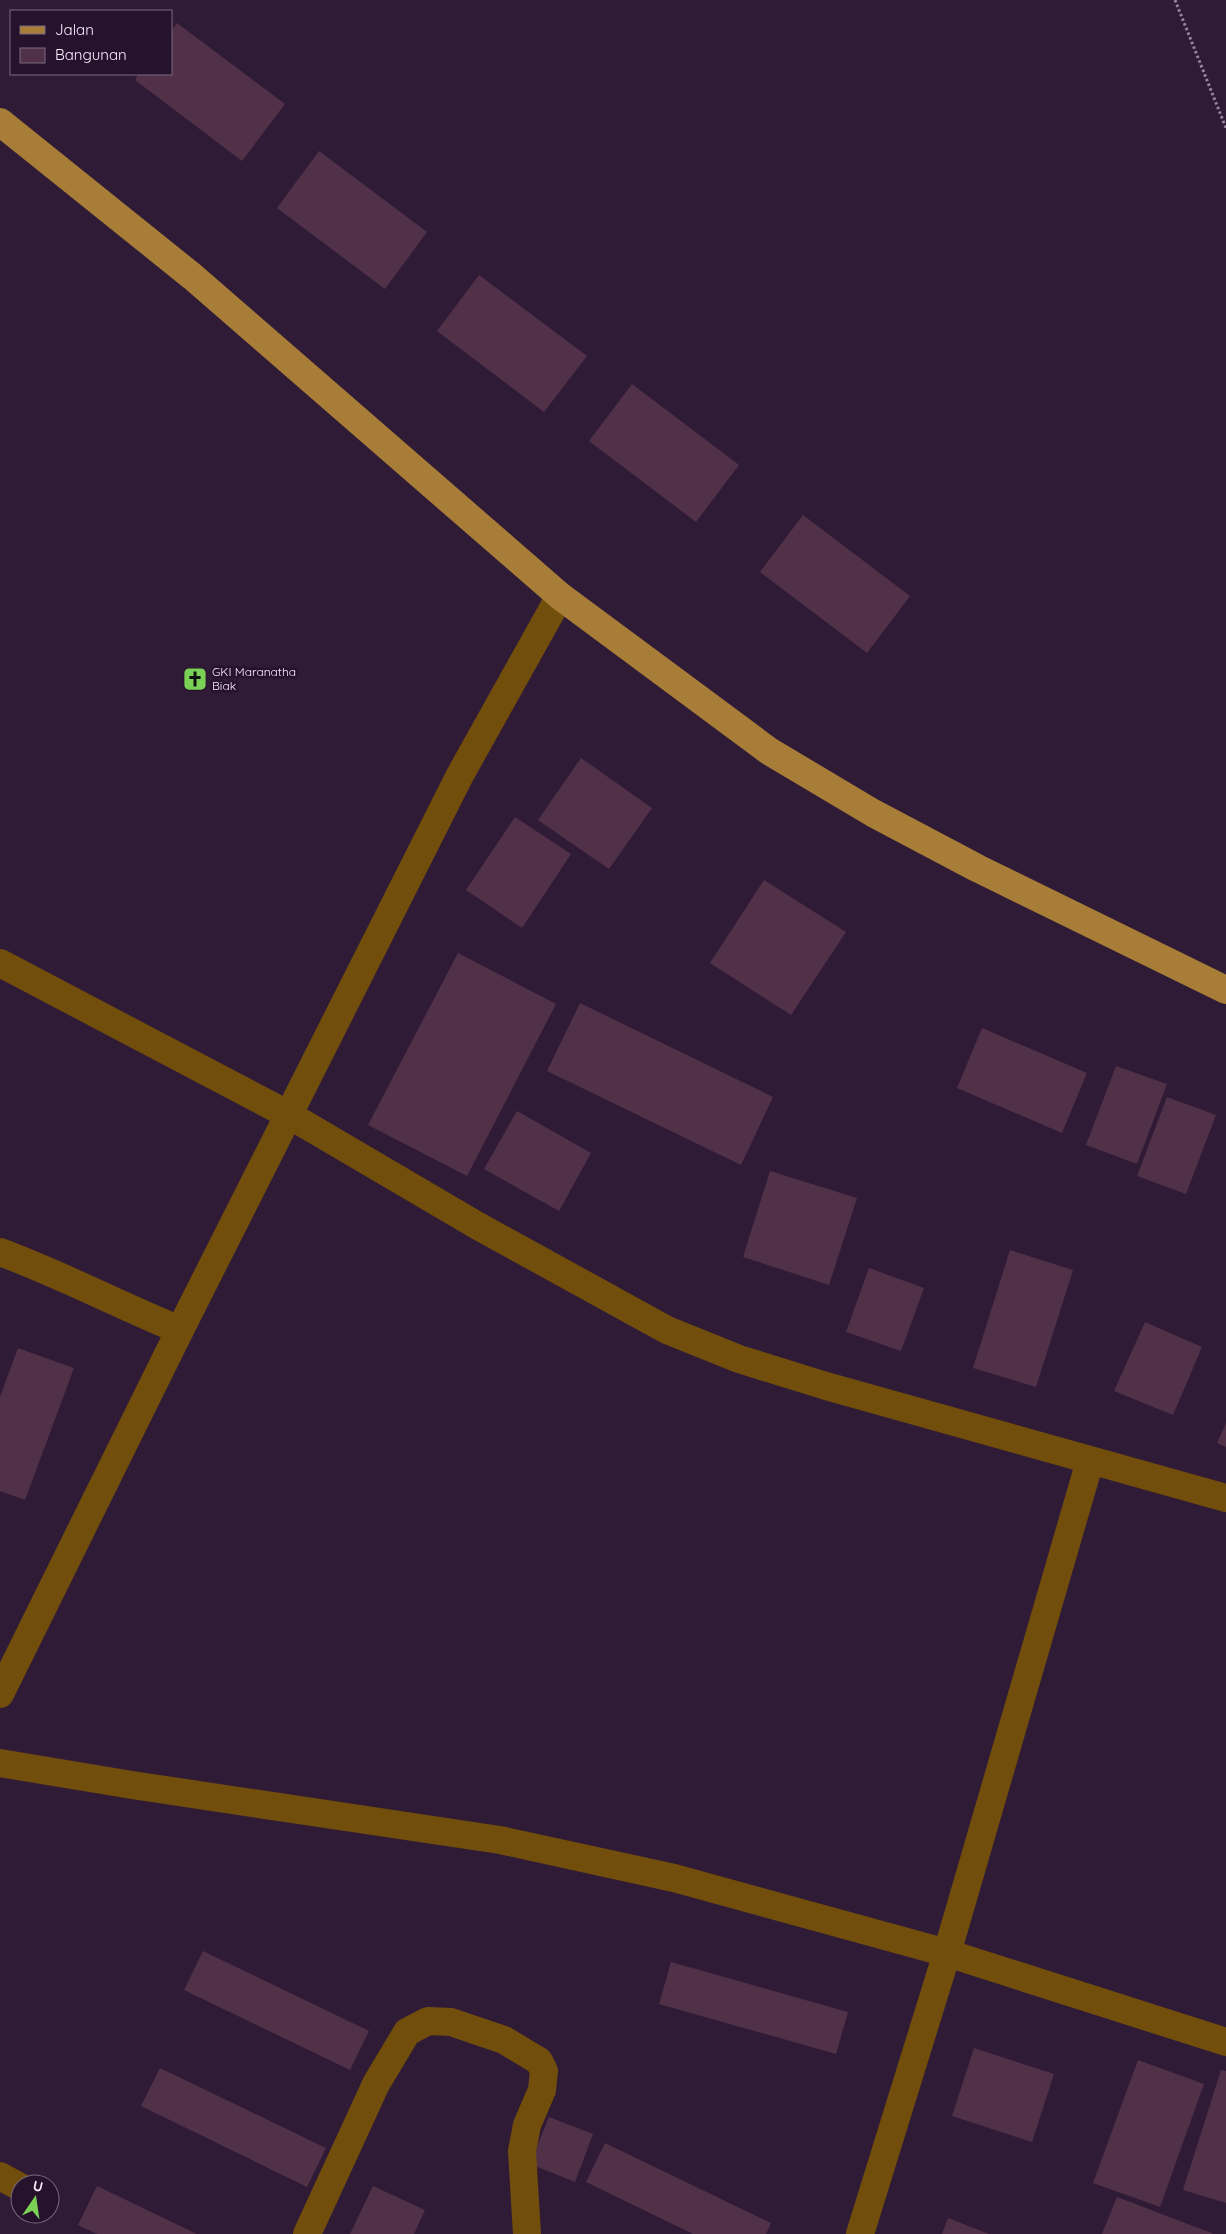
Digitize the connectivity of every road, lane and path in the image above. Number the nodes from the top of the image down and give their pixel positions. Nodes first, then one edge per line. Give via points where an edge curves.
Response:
1 (1175, 0) edge
2 (0, 122) edge
3 (1226, 128) edge
4 (560, 596) junction
5 (0, 963) edge
6 (1226, 990) edge
7 (289, 1115) junction
8 (0, 1252) edge
9 (180, 1330) junction
10 (1090, 1461) junction
11 (1226, 1498) edge
12 (0, 1694) edge
13 (0, 1763) edge
14 (947, 1954) junction
15 (1226, 2042) edge
16 (307, 2234) edge
17 (527, 2234) edge
18 (860, 2234) edge

1 - 3 path
2 - 4 main road via 193,277
4 - 6 main road via 769,751 872,812 977,868
4 - 7 street via 460,775
5 - 7 street
7 - 9 street
7 - 10 street via 478,1226 667,1330 739,1359
8 - 9 street via 48,1270
9 - 12 street
10 - 11 street
10 - 14 street
13 - 14 street via 500,1840 674,1878
14 - 15 street
14 - 18 street
16 - 17 street via 376,2084 408,2032 428,2021 451,2022 504,2040 539,2060 544,2070 542,2090 528,2124 522,2151

